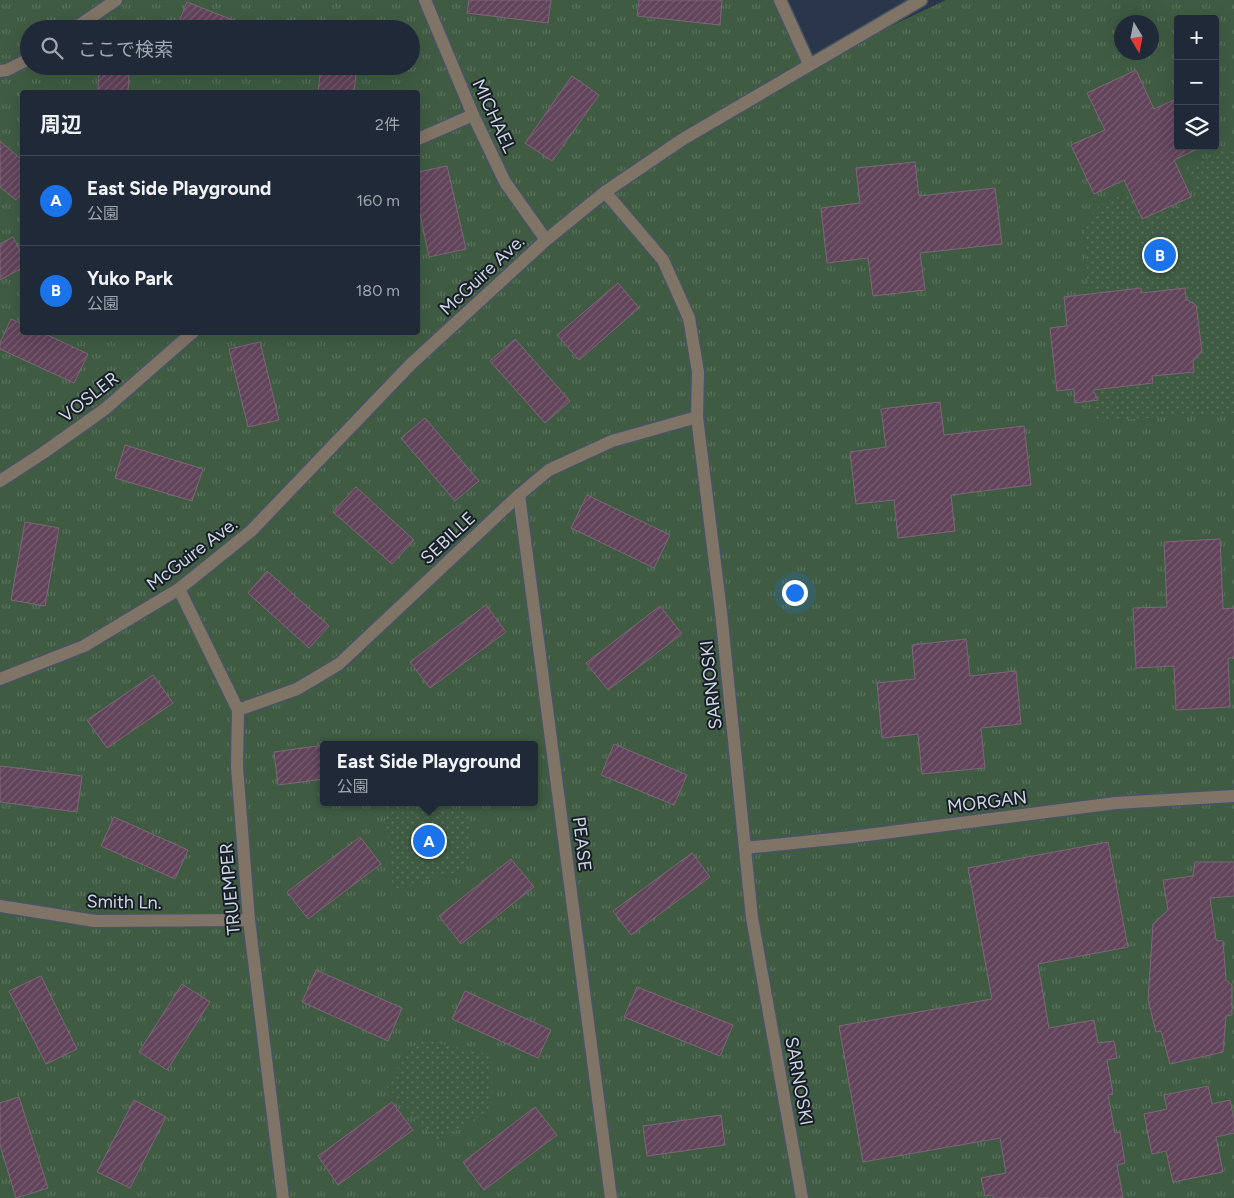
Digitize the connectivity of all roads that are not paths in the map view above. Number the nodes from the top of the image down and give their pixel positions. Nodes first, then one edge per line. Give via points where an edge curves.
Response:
1 (116, 0) edge
2 (425, 0) edge
3 (780, 0) edge
4 (921, 0) edge
5 (87, 20) edge
6 (20, 64) edge
7 (810, 64) junction
8 (0, 71) edge
9 (473, 115) junction
10 (420, 138) edge
11 (605, 192) junction
12 (546, 240) junction
13 (190, 335) edge
14 (697, 417) junction
15 (0, 481) edge
16 (519, 495) junction
17 (179, 589) junction
18 (0, 678) edge
19 (238, 710) junction
20 (1234, 796) edge
21 (745, 848) junction
22 (0, 906) edge
23 (249, 920) junction
24 (283, 1198) edge
25 (611, 1198) edge
26 (802, 1198) edge

1 - 5 lane
2 - 9 lane, MICHAEL
3 - 7 lane
4 - 7 lane, McGuire Ave.
6 - 8 lane
7 - 11 lane, McGuire Ave. via 683,139
9 - 10 lane
9 - 12 lane, MICHAEL via 505,182
11 - 12 lane, McGuire Ave.
11 - 14 lane, SARNOSKI via 664,260 689,318 698,372
12 - 17 lane, McGuire Ave. via 412,364 251,531
13 - 15 lane, VOSLER via 105,409
14 - 16 lane, SEBILLE via 604,445 549,470
14 - 21 lane, SARNOSKI
16 - 19 lane, SEBILLE via 339,664 297,688
16 - 25 lane, PEASE
17 - 18 lane, McGuire Ave. via 84,646
17 - 19 lane, TRUEMPER
19 - 23 lane, TRUEMPER via 237,767
20 - 21 lane, MORGAN via 1116,803
21 - 26 lane, SARNOSKI via 752,918
22 - 23 lane, Smith Ln. via 95,921
23 - 24 lane, TRUEMPER

